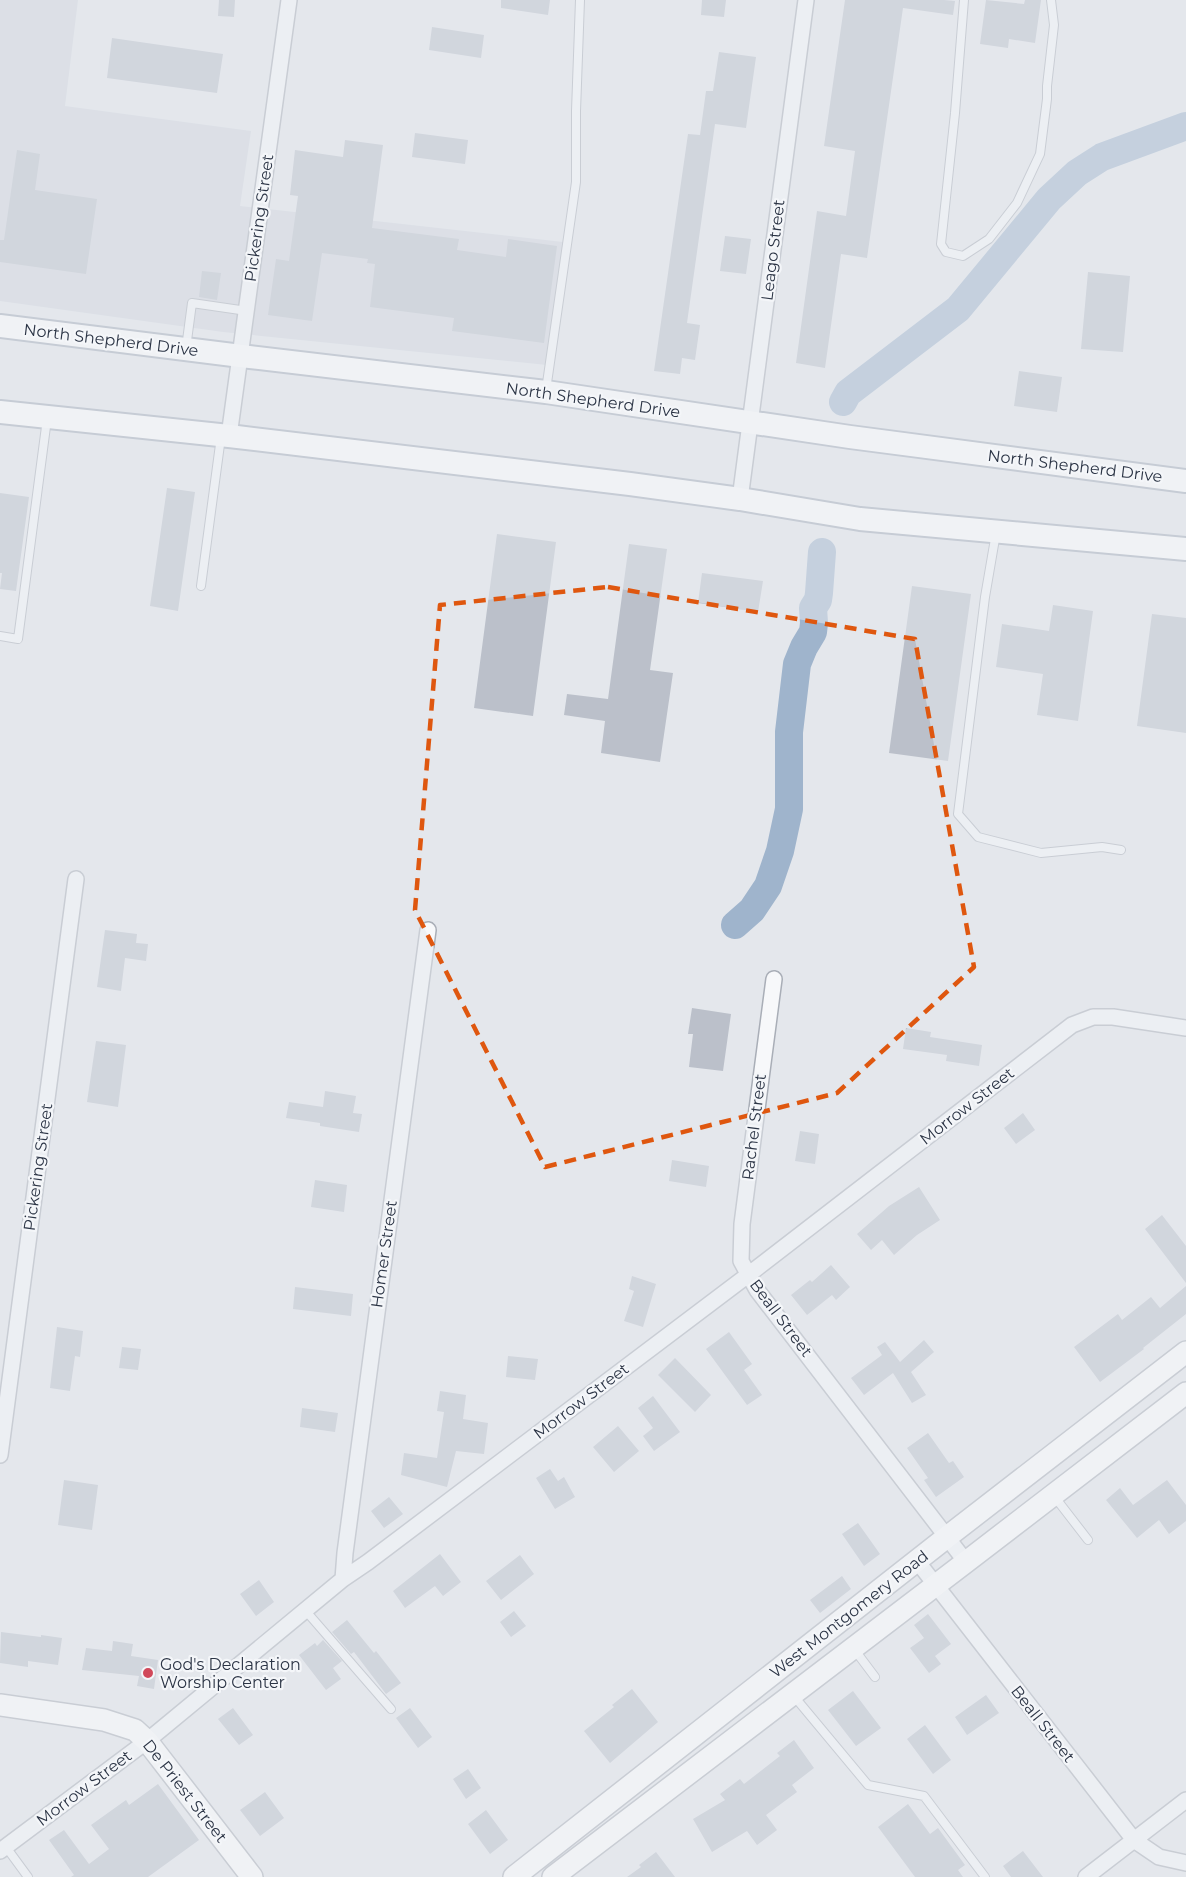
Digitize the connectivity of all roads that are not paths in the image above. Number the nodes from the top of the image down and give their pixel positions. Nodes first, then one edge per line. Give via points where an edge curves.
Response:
1 (289, 0) edge
2 (580, 0) edge
3 (806, 0) edge
4 (964, 0) edge
5 (1051, 0) edge
6 (247, 311) junction
7 (0, 326) edge
8 (186, 349) junction
9 (241, 356) junction
10 (546, 392) junction
11 (0, 412) edge
12 (47, 418) junction
13 (751, 422) junction
14 (225, 436) junction
15 (1186, 481) edge
16 (740, 499) junction
17 (996, 531) junction
18 (1186, 549) edge
19 (201, 586) dead end
20 (0, 636) edge
21 (1121, 850) dead end
22 (76, 879) dead end
23 (428, 930) dead end
24 (774, 979) dead end
25 (1186, 1028) edge
26 (748, 1275) junction
27 (1186, 1352) edge
28 (1165, 1368) junction
29 (1185, 1393) edge
30 (0, 1455) edge
31 (1054, 1495) junction
32 (947, 1537) junction
33 (1088, 1540) dead end
34 (917, 1561) junction
35 (966, 1562) junction
36 (343, 1579) junction
37 (936, 1585) junction
38 (305, 1610) junction
39 (853, 1648) junction
40 (875, 1677) dead end
41 (792, 1694) junction
42 (0, 1705) edge
43 (391, 1709) dead end
44 (726, 1710) junction
45 (742, 1732) junction
46 (147, 1741) junction
47 (1186, 1800) edge
48 (1134, 1840) junction
49 (3, 1849) edge
50 (540, 1857) junction
51 (1186, 1863) edge
52 (553, 1876) edge
53 (28, 1877) edge
54 (252, 1877) edge
55 (514, 1877) edge
56 (984, 1877) edge
57 (1086, 1877) edge

1 - 6 street, Pickering Street
2 - 10 lane via 576,182
3 - 13 street, Leago Street
4 - 5 lane via 941,244 946,252 963,256 989,239 1017,203 1040,154 1054,25
6 - 8 lane via 192,303
6 - 9 street, Pickering Street
7 - 8 main road, North Shepherd Drive
8 - 9 main road, North Shepherd Drive
9 - 10 main road, North Shepherd Drive
9 - 14 street, Pickering Street
10 - 13 main road, North Shepherd Drive
11 - 12 main road
12 - 14 main road
12 - 20 lane via 18,639
13 - 15 main road, North Shepherd Drive
13 - 16 street, Leago Street
14 - 16 main road
14 - 19 lane
16 - 17 main road via 860,519
17 - 18 main road
17 - 21 lane via 958,814 978,837 1041,854 1102,847
22 - 30 street, Pickering Street
23 - 36 street, Homer Street
24 - 26 street, Rachel Street via 742,1224 741,1261
25 - 26 street, Morrow Street via 1113,1017 1093,1017 1072,1025
26 - 32 street, Beall Street
26 - 36 street, Morrow Street
27 - 28 main road, West Montgomery Road
28 - 29 main road
28 - 32 main road, West Montgomery Road
29 - 31 main road, West Montgomery Road
31 - 33 lane
31 - 35 main road, West Montgomery Road
32 - 34 main road, West Montgomery Road
32 - 35 street, Beall Street
34 - 37 street, Beall Street
34 - 44 main road, West Montgomery Road
35 - 37 main road, West Montgomery Road
36 - 38 street, Morrow Street
37 - 39 main road, West Montgomery Road
37 - 48 street, Beall Street
38 - 43 lane
38 - 46 street, Morrow Street
39 - 40 lane
39 - 41 main road, West Montgomery Road
41 - 45 main road, West Montgomery Road
41 - 56 lane via 868,1785 924,1796
42 - 46 main road, De Priest Street via 104,1720 135,1730
44 - 45 main road
44 - 50 main road, West Montgomery Road
45 - 52 main road, West Montgomery Road
46 - 49 street, Morrow Street
46 - 54 main road, De Priest Street
47 - 48 street
48 - 51 street, Beall Street via 1159,1857
48 - 57 street
49 - 53 lane
50 - 52 main road
50 - 55 main road, West Montgomery Road

